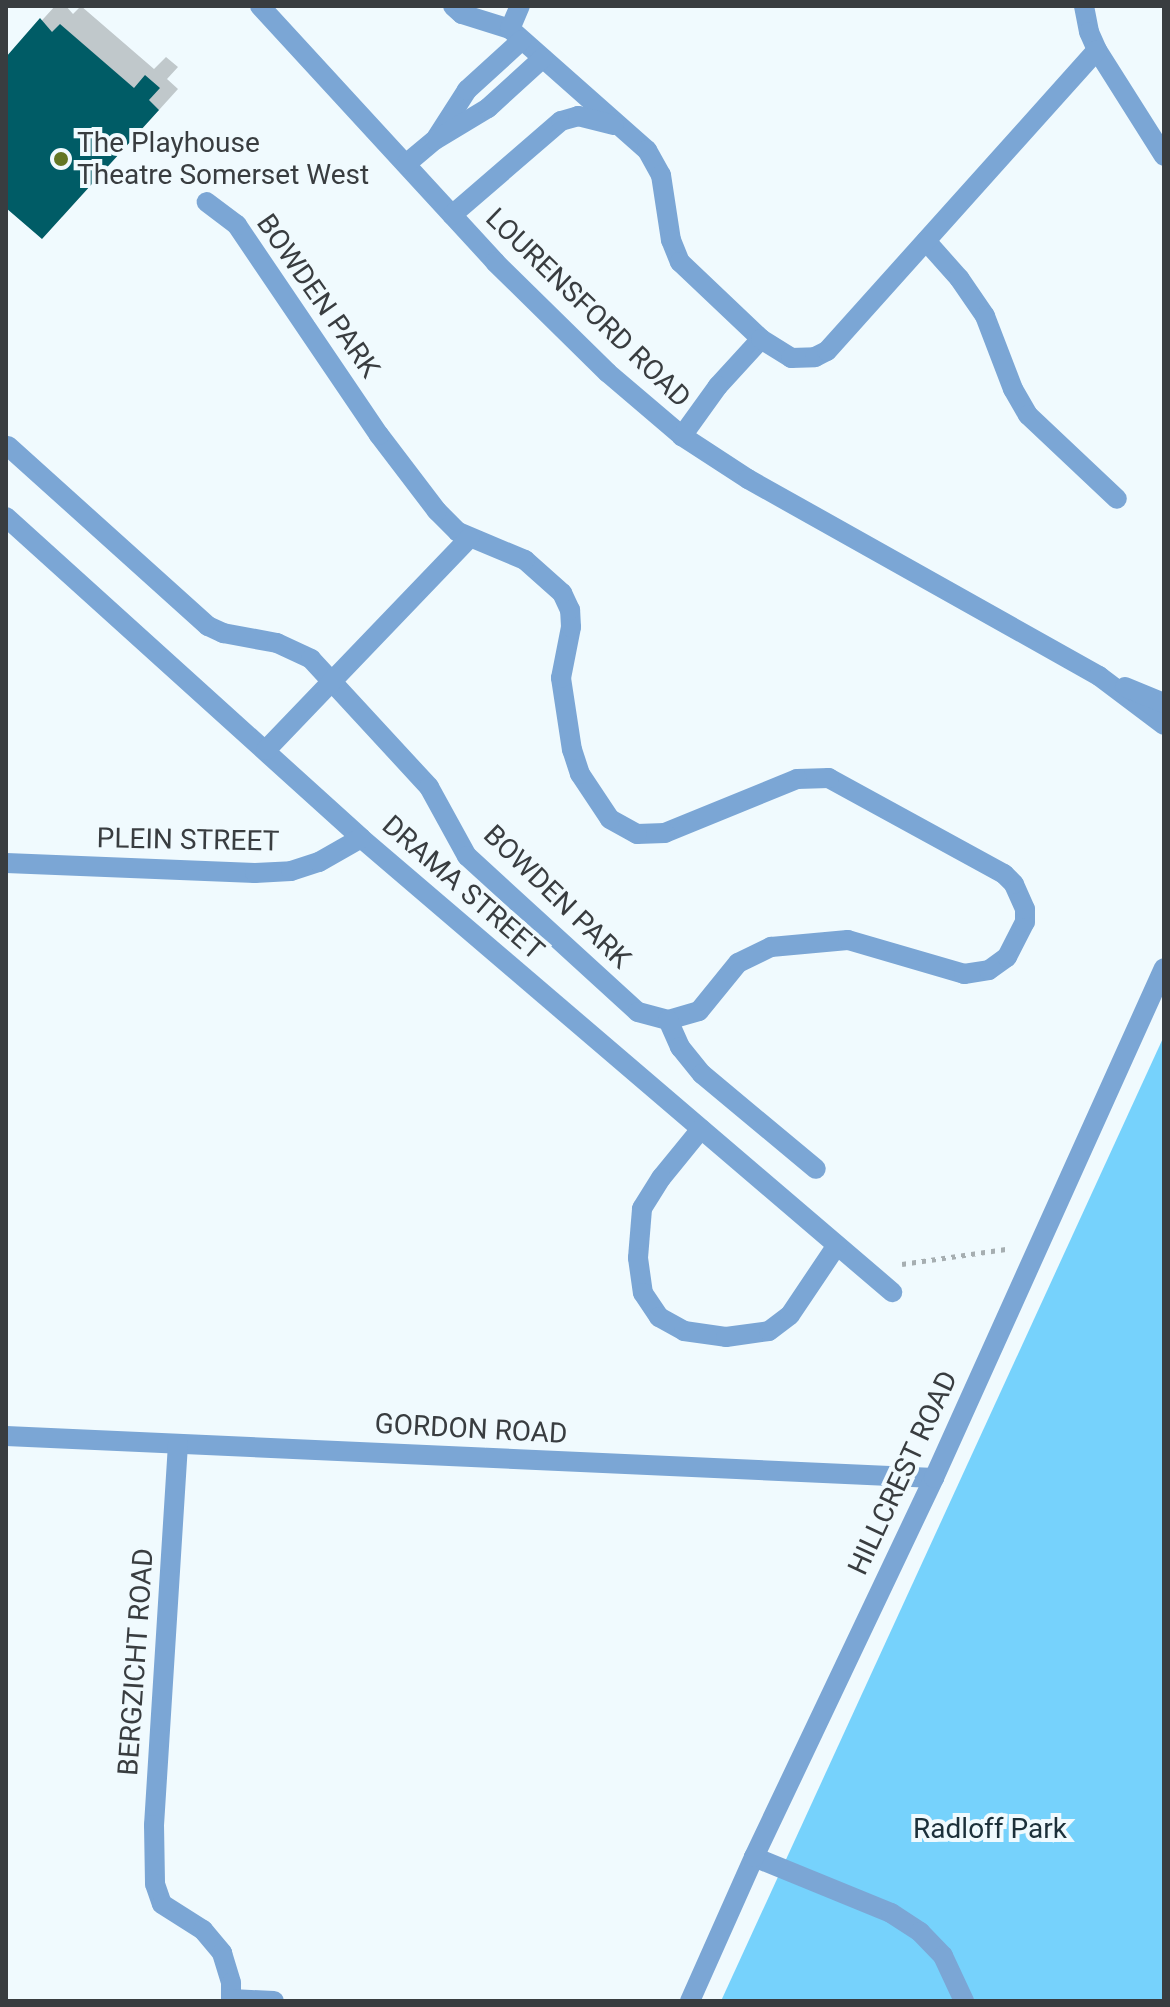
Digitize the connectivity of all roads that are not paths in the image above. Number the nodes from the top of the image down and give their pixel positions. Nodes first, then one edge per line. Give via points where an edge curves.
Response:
1 (260, 6) edge
2 (453, 6) edge
3 (520, 6) edge
4 (1084, 6) edge
5 (516, 34) junction
6 (1097, 50) junction
7 (543, 58) junction
8 (622, 128) junction
9 (435, 140) junction
10 (1164, 156) edge
11 (406, 164) junction
12 (207, 202) dead end
13 (452, 215) junction
14 (926, 241) junction
15 (761, 339) junction
16 (682, 436) junction
17 (8, 446) dead end
18 (1117, 499) dead end
19 (6, 517) edge
20 (469, 538) junction
21 (1099, 676) junction
22 (331, 683) junction
23 (1164, 703) edge
24 (1164, 725) edge
25 (266, 750) junction
26 (361, 838) junction
27 (6, 863) edge
28 (1164, 968) edge
29 (668, 1020) junction
30 (701, 1129) junction
31 (816, 1169) dead end
32 (837, 1245) junction
33 (892, 1292) dead end
34 (6, 1436) edge
35 (178, 1444) junction
36 (934, 1478) junction
37 (754, 1857) junction
38 (231, 2000) edge
39 (274, 2001) edge
40 (690, 2001) edge
41 (964, 2001) edge

1 - 11 street, LOURENSFORD ROAD
2 - 5 street
3 - 5 street
4 - 6 street
5 - 7 street
5 - 9 street via 467,90
6 - 10 street
6 - 14 street
7 - 8 street
7 - 9 street via 488,108
8 - 13 street via 589,117 561,121
8 - 15 street via 647,150 661,175 671,240 680,262
9 - 11 street
11 - 13 street, LOURENSFORD ROAD
12 - 20 street, BOWDEN PARK via 237,225 379,435 437,511
13 - 16 street, LOURENSFORD ROAD via 608,373
14 - 15 street via 827,351 791,358
14 - 18 street via 985,316 1028,415
15 - 16 street
16 - 21 street, LOURENSFORD ROAD via 748,479
17 - 22 street, BOWDEN PARK via 208,626 295,649
19 - 25 street, DRAMA STREET
20 - 22 street
20 - 29 street, BOWDEN PARK via 525,560 567,601 571,627 561,678 575,763 599,806 624,829 665,833 797,779 829,778 1004,874 1021,896 1025,922 1007,957 989,970 964,974 848,940 771,947 738,963 699,1011
21 - 23 street, LOURENSFORD ROAD
21 - 24 street, LOURENSFORD ROAD
22 - 25 street
22 - 29 street, BOWDEN PARK via 429,787 467,856 626,1002 653,1018
25 - 26 street, DRAMA STREET
26 - 27 street, PLEIN STREET via 291,871
26 - 30 street, DRAMA STREET
28 - 36 street, HILLCREST ROAD
29 - 31 street via 680,1047 702,1074
30 - 32 street, DRAMA STREET
30 - 32 street via 642,1209 638,1258 643,1293 659,1317 684,1331 726,1337 769,1331 790,1315
32 - 33 street, DRAMA STREET
34 - 35 street, GORDON ROAD
35 - 36 street, GORDON ROAD
35 - 38 street, BERGZICHT ROAD via 154,1825 155,1884 162,1904 203,1930 222,1953
36 - 37 street, HILLCREST ROAD
37 - 40 street, HILLCREST ROAD
37 - 41 street via 891,1913 920,1932 943,1956
38 - 39 street

